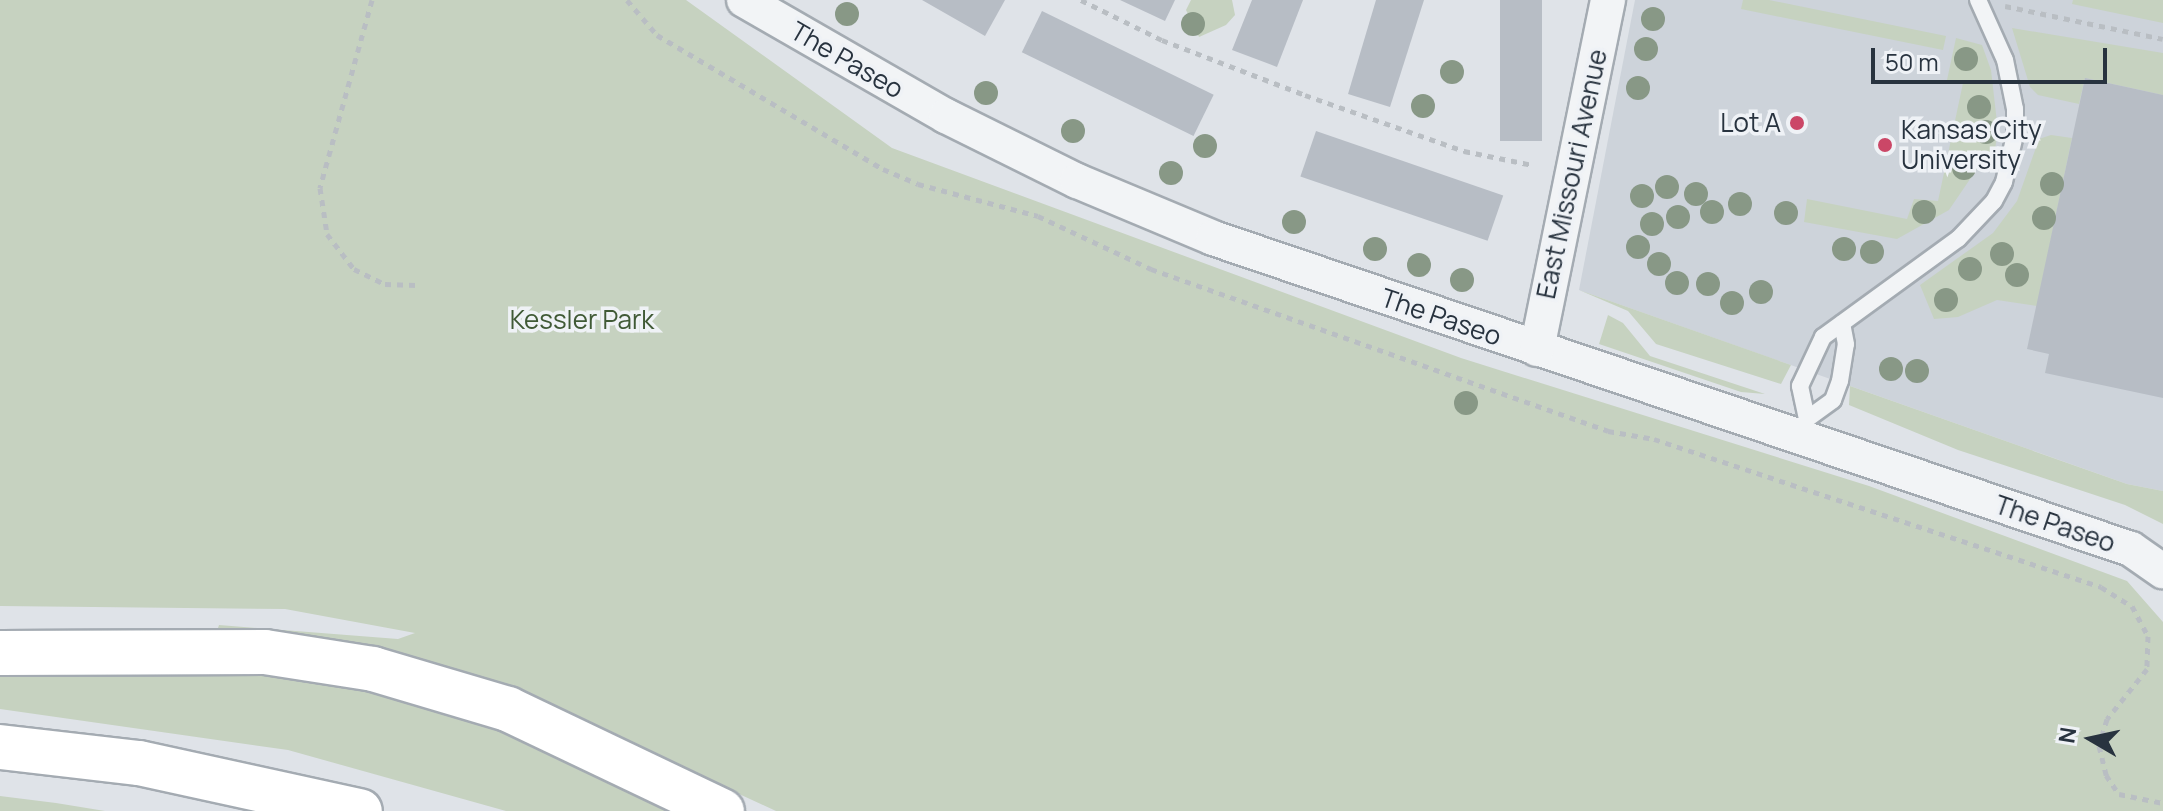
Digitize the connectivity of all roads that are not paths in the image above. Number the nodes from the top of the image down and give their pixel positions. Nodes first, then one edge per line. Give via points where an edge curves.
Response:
1 (744, 0) edge
2 (1608, 0) edge
3 (1978, 0) edge
4 (1842, 323) junction
5 (1537, 349) junction
6 (1804, 429) junction
7 (2163, 571) edge
8 (0, 653) edge
9 (0, 747) edge
10 (360, 811) edge
11 (722, 811) edge

1 - 5 street, The Paseo via 933,109 1077,181 1228,243
2 - 5 street, East Missouri Avenue
3 - 4 lane via 2011,79 2015,135 2004,182 1994,201 1958,239
4 - 6 lane via 1846,344 1840,381 1833,400
4 - 6 lane via 1813,350 1800,386
5 - 6 street, The Paseo
6 - 7 street, The Paseo via 2131,549
8 - 11 highway via 265,652 373,669 508,709
9 - 10 highway via 139,763

